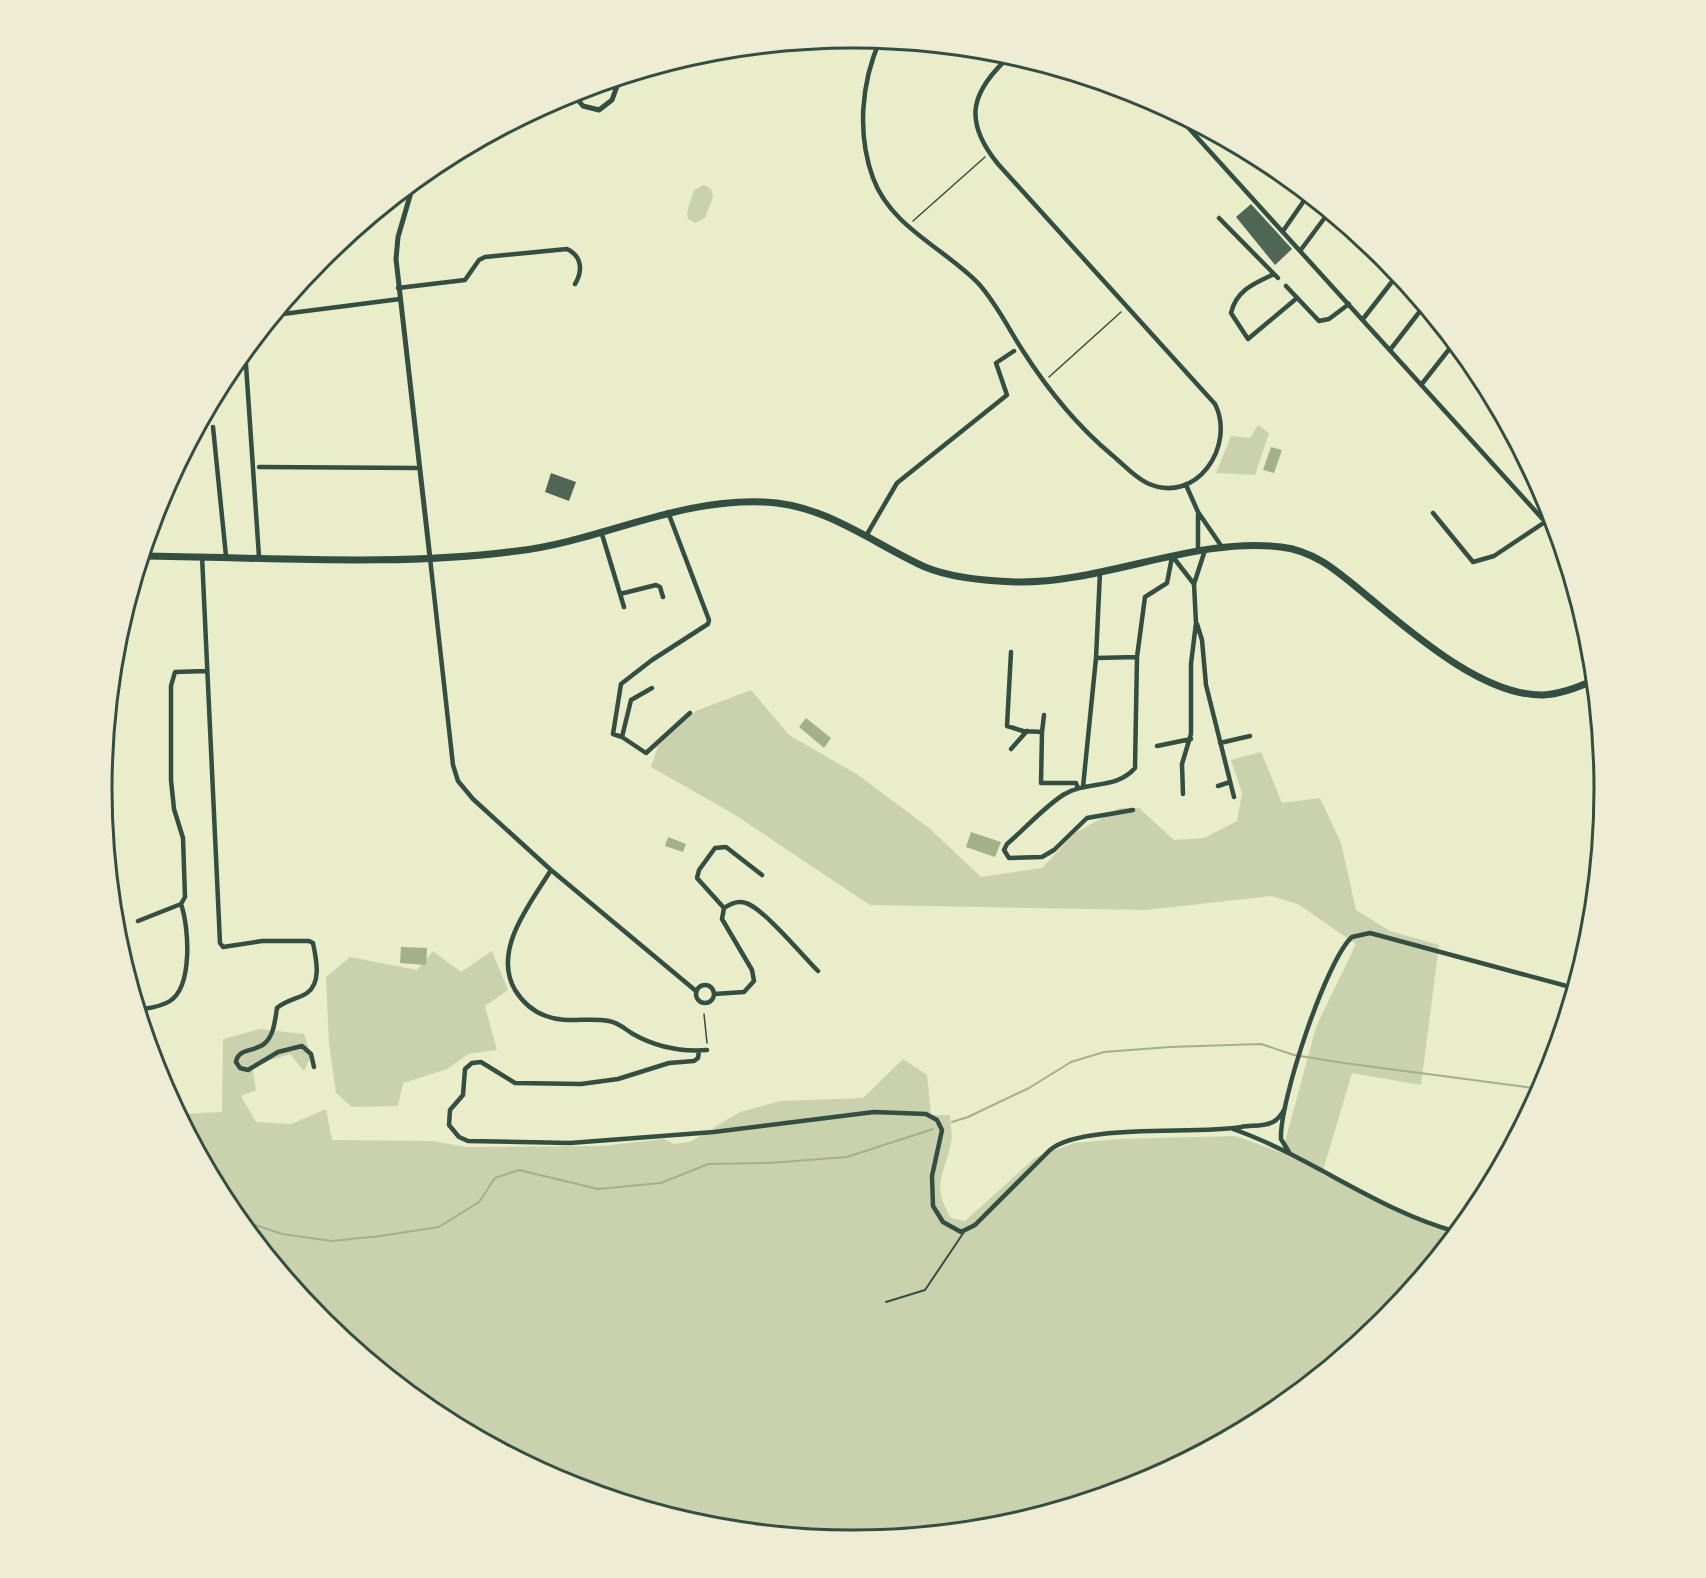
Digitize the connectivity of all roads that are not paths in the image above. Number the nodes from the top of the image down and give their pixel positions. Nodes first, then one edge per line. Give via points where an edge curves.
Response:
1 (877, 49) edge
2 (1002, 63) edge
3 (617, 86) edge
4 (578, 101) edge
5 (1189, 128) edge
6 (410, 195) edge
7 (1304, 201) edge
8 (1219, 218) dead end
9 (1325, 218) edge
10 (1282, 231) junction
11 (1300, 251) junction
12 (1392, 281) edge
13 (575, 284) dead end
14 (1286, 286) dead end
15 (398, 288) junction
16 (1297, 298) junction
17 (400, 299) junction
18 (1348, 304) junction
19 (1420, 312) edge
20 (285, 314) edge
21 (1363, 320) junction
22 (1449, 349) edge
23 (1390, 350) junction
24 (1014, 351) dead end
25 (246, 364) edge
26 (1422, 385) junction
27 (213, 427) dead end
28 (259, 467) dead end
29 (418, 468) junction
30 (1186, 485) junction
31 (668, 512) junction
32 (1198, 512) junction
33 (1433, 513) dead end
34 (1544, 521) edge
35 (1545, 522) edge
36 (601, 531) junction
37 (866, 536) junction
38 (1222, 547) junction
39 (1202, 551) junction
40 (149, 556) edge
41 (202, 556) junction
42 (225, 556) junction
43 (259, 557) junction
44 (1173, 557) junction
45 (430, 558) junction
46 (1100, 572) junction
47 (1194, 584) junction
48 (620, 594) junction
49 (663, 597) dead end
50 (624, 607) dead end
51 (1196, 623) junction
52 (1011, 652) dead end
53 (1096, 657) junction
54 (1137, 657) junction
55 (207, 670) junction
56 (1587, 684) edge
57 (652, 688) dead end
58 (690, 713) dead end
59 (1044, 715) dead end
60 (1027, 731) junction
61 (1042, 732) junction
62 (1250, 736) dead end
63 (622, 737) junction
64 (1191, 739) junction
65 (1220, 744) junction
66 (1157, 746) dead end
67 (1011, 749) dead end
68 (1230, 782) junction
69 (1218, 786) dead end
70 (1081, 787) junction
71 (1183, 794) dead end
72 (1234, 797) dead end
73 (1133, 810) dead end
74 (551, 870) junction
75 (762, 875) dead end
76 (181, 904) junction
77 (724, 908) junction
78 (138, 921) dead end
79 (818, 971) dead end
80 (1567, 986) edge
81 (696, 991) junction
82 (714, 994) junction
83 (145, 1008) edge
84 (707, 1050) road end
85 (699, 1051) junction
86 (314, 1067) dead end
87 (1285, 1108) junction
88 (1233, 1129) junction
89 (1289, 1152) junction
90 (1449, 1229) edge
91 (964, 1231) junction
92 (886, 1302) dead end

1 - 30 street via 862,122 875,183 913,231 978,284 1076,422 1142,481 1163,487
2 - 30 street via 986,80 976,103 978,132 987,155 1203,388 1219,412 1223,431 1217,450 1206,471
3 - 4 street via 612,100 599,110 583,106
5 - 10 street
6 - 15 street via 396,243
7 - 10 street
8 - 16 street via 1276,276 1253,283 1233,304 1231,313 1248,339
9 - 11 street
10 - 11 street
11 - 18 street
12 - 21 street
13 - 15 street via 580,276 580,263 574,252 567,249 485,257 465,280
14 - 16 street
15 - 17 street
16 - 18 street via 1319,321 1329,319
17 - 20 street
17 - 29 street
18 - 21 street
19 - 23 street
21 - 23 street
22 - 26 street
23 - 26 street
24 - 37 street via 996,363 1007,396 897,483
25 - 43 street
26 - 34 street
27 - 42 street
28 - 29 street
29 - 45 street
30 - 32 street
31 - 36 main road
31 - 37 main road via 724,503 780,503 815,511
31 - 63 street via 709,620 621,684 611,731
32 - 38 street
32 - 39 street
33 - 35 street via 1473,562 1494,556
36 - 45 main road via 531,549
36 - 48 street
37 - 46 main road via 929,569 969,577 1023,582
38 - 39 main road
38 - 56 main road via 1278,546 1315,556 1433,646 1506,688 1549,694
39 - 44 main road
39 - 47 street
40 - 41 main road
41 - 42 main road
41 - 55 street
42 - 43 main road
43 - 45 main road
44 - 46 main road
44 - 47 street
44 - 54 street via 1167,583 1145,597
45 - 74 street via 454,773 468,794
46 - 53 street
47 - 51 street
48 - 49 street via 656,585
48 - 50 street
51 - 64 street via 1191,664
51 - 65 street
52 - 60 street via 1007,726
53 - 54 street
53 - 70 street
54 - 70 street via 1135,768 1118,782
55 - 76 street via 176,672 171,686 171,780 183,838 185,897
55 - 86 street via 220,943 223,946 309,941 317,966 309,993 277,1008 269,1038 264,1044 242,1052 236,1062 248,1070 278,1052 302,1046 311,1054
57 - 63 street via 631,700
58 - 63 street via 646,753
59 - 61 street
60 - 61 street
60 - 67 street
61 - 70 street via 1041,783 1076,783
62 - 65 street
64 - 66 street
64 - 71 street via 1182,764
65 - 68 street
68 - 69 street
68 - 72 street
70 - 73 street via 1063,795 1007,844 1006,855 1016,859 1042,857 1087,818
74 - 81 street
74 - 85 street via 521,922 508,954 509,977 520,999 545,1016 609,1021 650,1042
75 - 77 street via 726,847 715,848 697,878
76 - 78 street
76 - 83 street via 185,917 184,983 170,1001
77 - 79 street via 740,901 753,907
77 - 82 street via 723,923 754,979 744,992
80 - 87 street via 1370,933 1357,934 1342,948 1301,1052
81 - 82 street via 708,985
81 - 82 street via 698,999 705,1003
84 - 85 street
85 - 91 street via 694,1061 669,1063 618,1079 581,1084 515,1083 476,1062 465,1070 463,1095 450,1110 449,1125 468,1141 535,1144 714,1132 874,1112 921,1113 936,1118 941,1127 932,1176 932,1201 944,1222
87 - 88 street via 1270,1123
87 - 89 street via 1281,1139
88 - 89 street
88 - 91 street via 1089,1135 1064,1140
89 - 90 street via 1409,1214
91 - 92 lane via 925,1290

